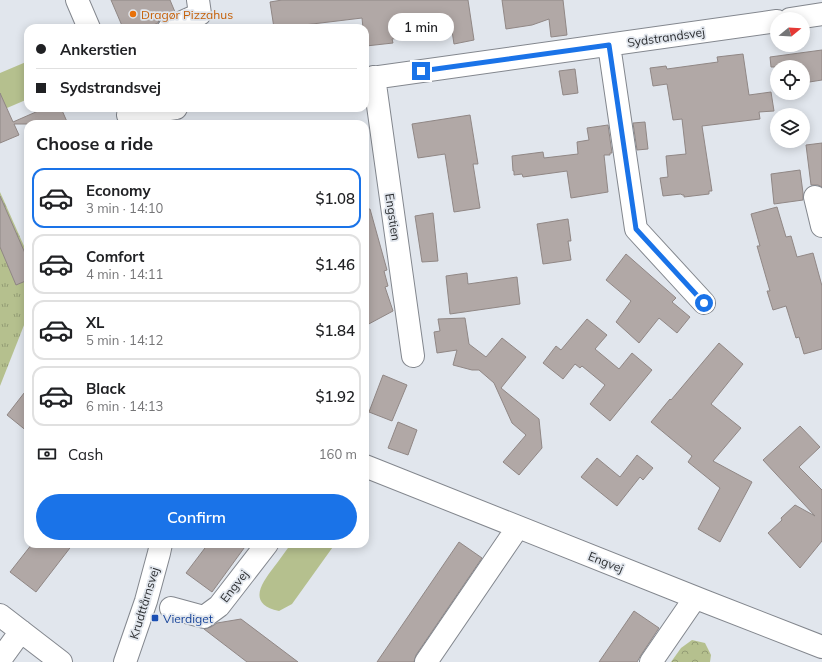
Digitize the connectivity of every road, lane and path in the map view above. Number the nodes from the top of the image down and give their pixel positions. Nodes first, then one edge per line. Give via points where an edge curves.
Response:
1 (77, 0) edge
2 (198, 0) edge
3 (822, 14) edge
4 (810, 16) edge
5 (770, 22) edge
6 (87, 24) edge
7 (178, 24) edge
8 (609, 45) junction
9 (370, 78) edge
10 (152, 112) edge
11 (128, 116) edge
12 (816, 198) dead end
13 (822, 224) edge
14 (704, 303) dead end
15 (413, 356) dead end
16 (369, 468) edge
17 (518, 527) junction
18 (160, 548) edge
19 (264, 548) edge
20 (695, 598) junction
21 (181, 605) dead end
22 (0, 615) edge
23 (21, 632) junction
24 (822, 647) edge
25 (0, 660) edge
26 (61, 662) edge
27 (126, 662) edge
28 (426, 662) edge
29 (651, 662) edge

1 - 6 street
2 - 7 street via 200,14
3 - 4 street
5 - 8 street, Sydstrandsvej
8 - 9 street, Sydstrandsvej
8 - 14 street via 636,229
9 - 15 street, Engstien
10 - 11 street
12 - 13 street
16 - 17 street, Engvej
17 - 20 street, Engvej
17 - 28 street
18 - 27 street, Krudttårnsvej
19 - 21 street, Engvej via 219,606 204,617
20 - 24 street, Engvej
20 - 29 street
22 - 23 street
23 - 25 street
23 - 26 street

